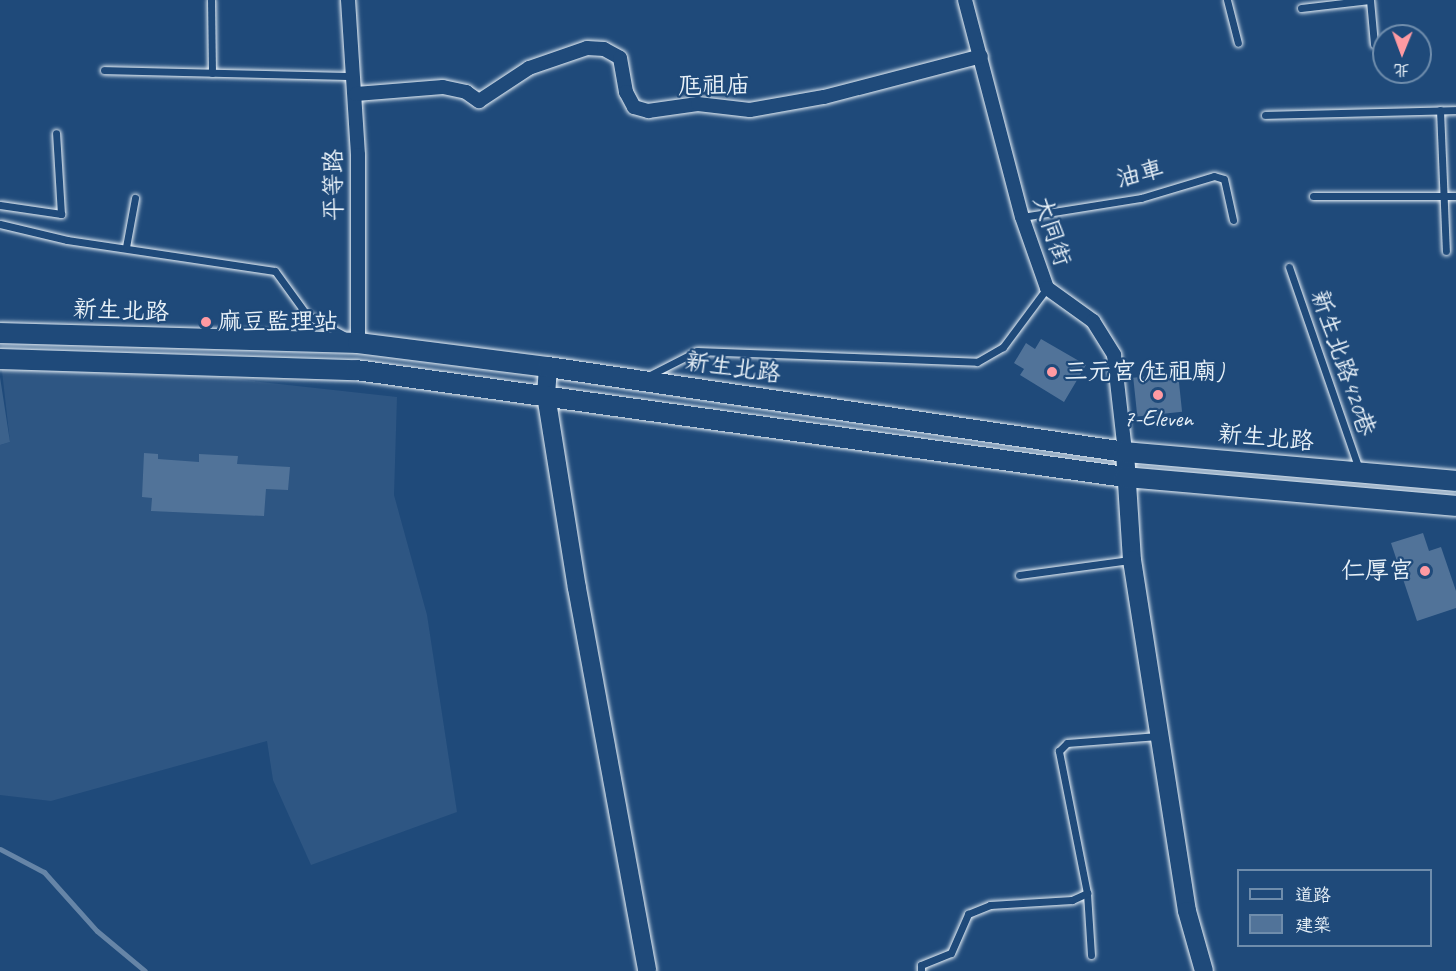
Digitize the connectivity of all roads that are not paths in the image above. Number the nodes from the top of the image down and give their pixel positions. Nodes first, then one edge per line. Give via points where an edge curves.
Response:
1 (211, 0) edge
2 (348, 0) edge
3 (965, 0) edge
4 (1227, 0) edge
5 (1370, 0) edge
6 (1301, 8) dead end
7 (1372, 24) edge
8 (1238, 43) dead end
9 (981, 56) junction
10 (104, 70) dead end
11 (212, 73) junction
12 (354, 76) junction
13 (356, 94) junction
14 (1440, 110) junction
15 (1456, 110) edge
16 (1265, 115) dead end
17 (56, 133) dead end
18 (1313, 196) dead end
19 (1443, 196) junction
20 (1456, 196) edge
21 (135, 198) dead end
22 (0, 205) edge
23 (1022, 217) junction
24 (1233, 220) dead end
25 (0, 224) edge
26 (126, 247) junction
27 (1446, 251) dead end
28 (1289, 267) dead end
29 (1047, 288) junction
30 (0, 333) edge
31 (358, 343) junction
32 (0, 359) edge
33 (548, 367) junction
34 (356, 370) junction
35 (640, 380) junction
36 (546, 395) junction
37 (1125, 452) junction
38 (1360, 471) junction
39 (1125, 477) junction
40 (1456, 480) edge
41 (1456, 506) edge
42 (1132, 560) junction
43 (1019, 575) dead end
44 (1162, 735) junction
45 (1087, 893) junction
46 (1091, 955) dead end
47 (647, 971) edge
48 (921, 971) edge
49 (1204, 971) edge

1 - 11 lane
2 - 12 street, 平等路
3 - 9 street, 大同街
4 - 8 lane
5 - 6 lane
5 - 7 lane
9 - 13 street, 尫祖庙 via 824,97 750,110 698,104 648,111 634,107 626,92 620,58 604,49 587,48 529,68 479,101 466,92 443,87
9 - 23 street, 大同街
10 - 11 lane
11 - 12 lane
12 - 13 street, 平等路
13 - 31 street, 平等路
14 - 15 lane
14 - 16 lane
14 - 19 lane
17 - 22 lane via 61,214
18 - 19 lane
19 - 20 lane
19 - 27 lane
21 - 26 lane
23 - 24 lane, 油車 via 1141,198 1214,176 1224,179
23 - 29 street, 大同街
25 - 26 lane via 67,240
26 - 31 lane via 275,271 307,315
28 - 38 lane, 新生北路420巷
29 - 35 lane via 1004,347 977,362 697,351
29 - 37 street, 大同街 via 1093,321 1114,355
30 - 31 main road, 新生北路
31 - 33 main road, 新生北路
31 - 34 street, 平等路
32 - 34 main road
33 - 35 main road, 新生北路
33 - 36 street
34 - 36 main road
35 - 37 main road, 新生北路
36 - 39 main road
36 - 47 street
37 - 38 main road, 新生北路
37 - 39 street
38 - 40 main road, 新生北路
39 - 41 main road
39 - 42 street
42 - 43 lane
42 - 44 street
44 - 45 lane via 1067,744 1059,751
44 - 49 street via 1187,911
45 - 46 lane
45 - 48 lane via 1072,900 990,905 968,914 951,953 921,965

